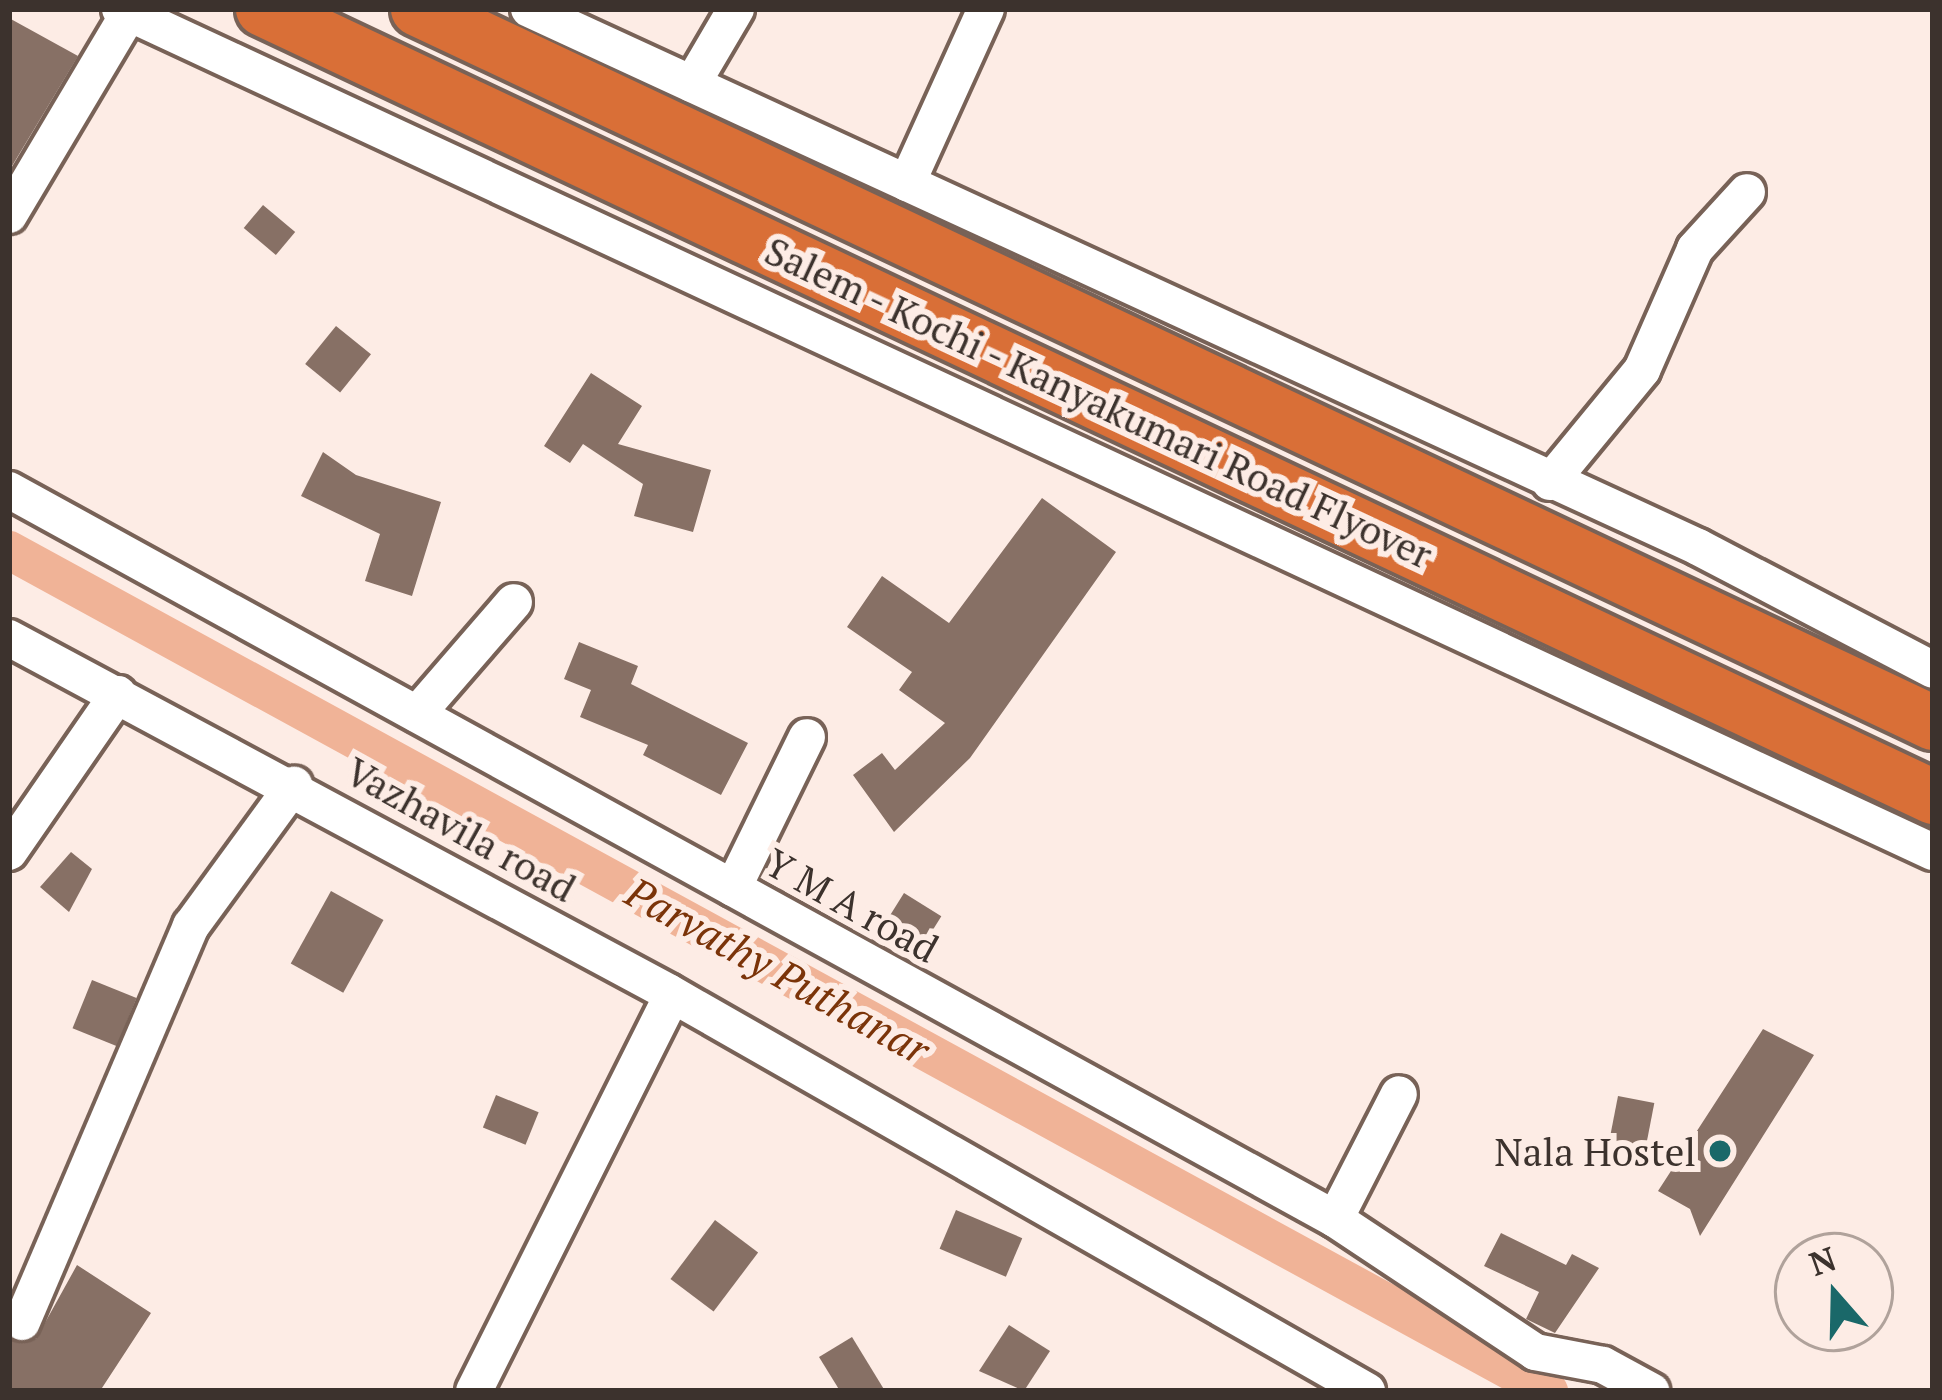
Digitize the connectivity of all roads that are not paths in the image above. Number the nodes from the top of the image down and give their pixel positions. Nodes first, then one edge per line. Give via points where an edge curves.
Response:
1 (263, 9) edge
2 (418, 9) edge
3 (529, 9) edge
4 (736, 9) edge
5 (986, 9) edge
6 (124, 11) edge
7 (692, 84) junction
8 (907, 183) junction
9 (1747, 191) dead end
10 (9, 214) edge
11 (1550, 482) junction
12 (9, 490) edge
13 (514, 602) dead end
14 (9, 638) edge
15 (1933, 670) edge
16 (118, 694) junction
17 (417, 714) junction
18 (1933, 723) edge
19 (807, 737) dead end
20 (294, 785) junction
21 (1933, 797) edge
22 (1933, 852) edge
23 (9, 853) edge
24 (733, 888) junction
25 (673, 995) junction
26 (1399, 1094) dead end
27 (1335, 1219) junction
28 (22, 1322) dead end
29 (474, 1391) edge
30 (1367, 1391) edge
31 (1652, 1391) edge

1 - 21 highway, Salem - Kochi - Kanyakumari Road Flyover
2 - 18 highway, Salem - Kochi - Kanyakumari Road Flyover
3 - 7 street
4 - 7 street
5 - 8 street
6 - 10 street
6 - 22 street
7 - 8 street
8 - 11 street
9 - 11 street via 1695,249 1642,370
11 - 15 street via 1698,547
12 - 17 street, Y M A road
13 - 17 street
14 - 16 street, Vazhavila road
16 - 20 street, Vazhavila road
16 - 23 street
17 - 24 street, Y M A road
19 - 24 street
20 - 25 street, Vazhavila road
20 - 28 street via 191,926
24 - 27 street, Y M A road
25 - 29 street
25 - 30 street, Vazhavila road
26 - 27 street
27 - 31 street, Y M A road via 1535,1352 1603,1365

